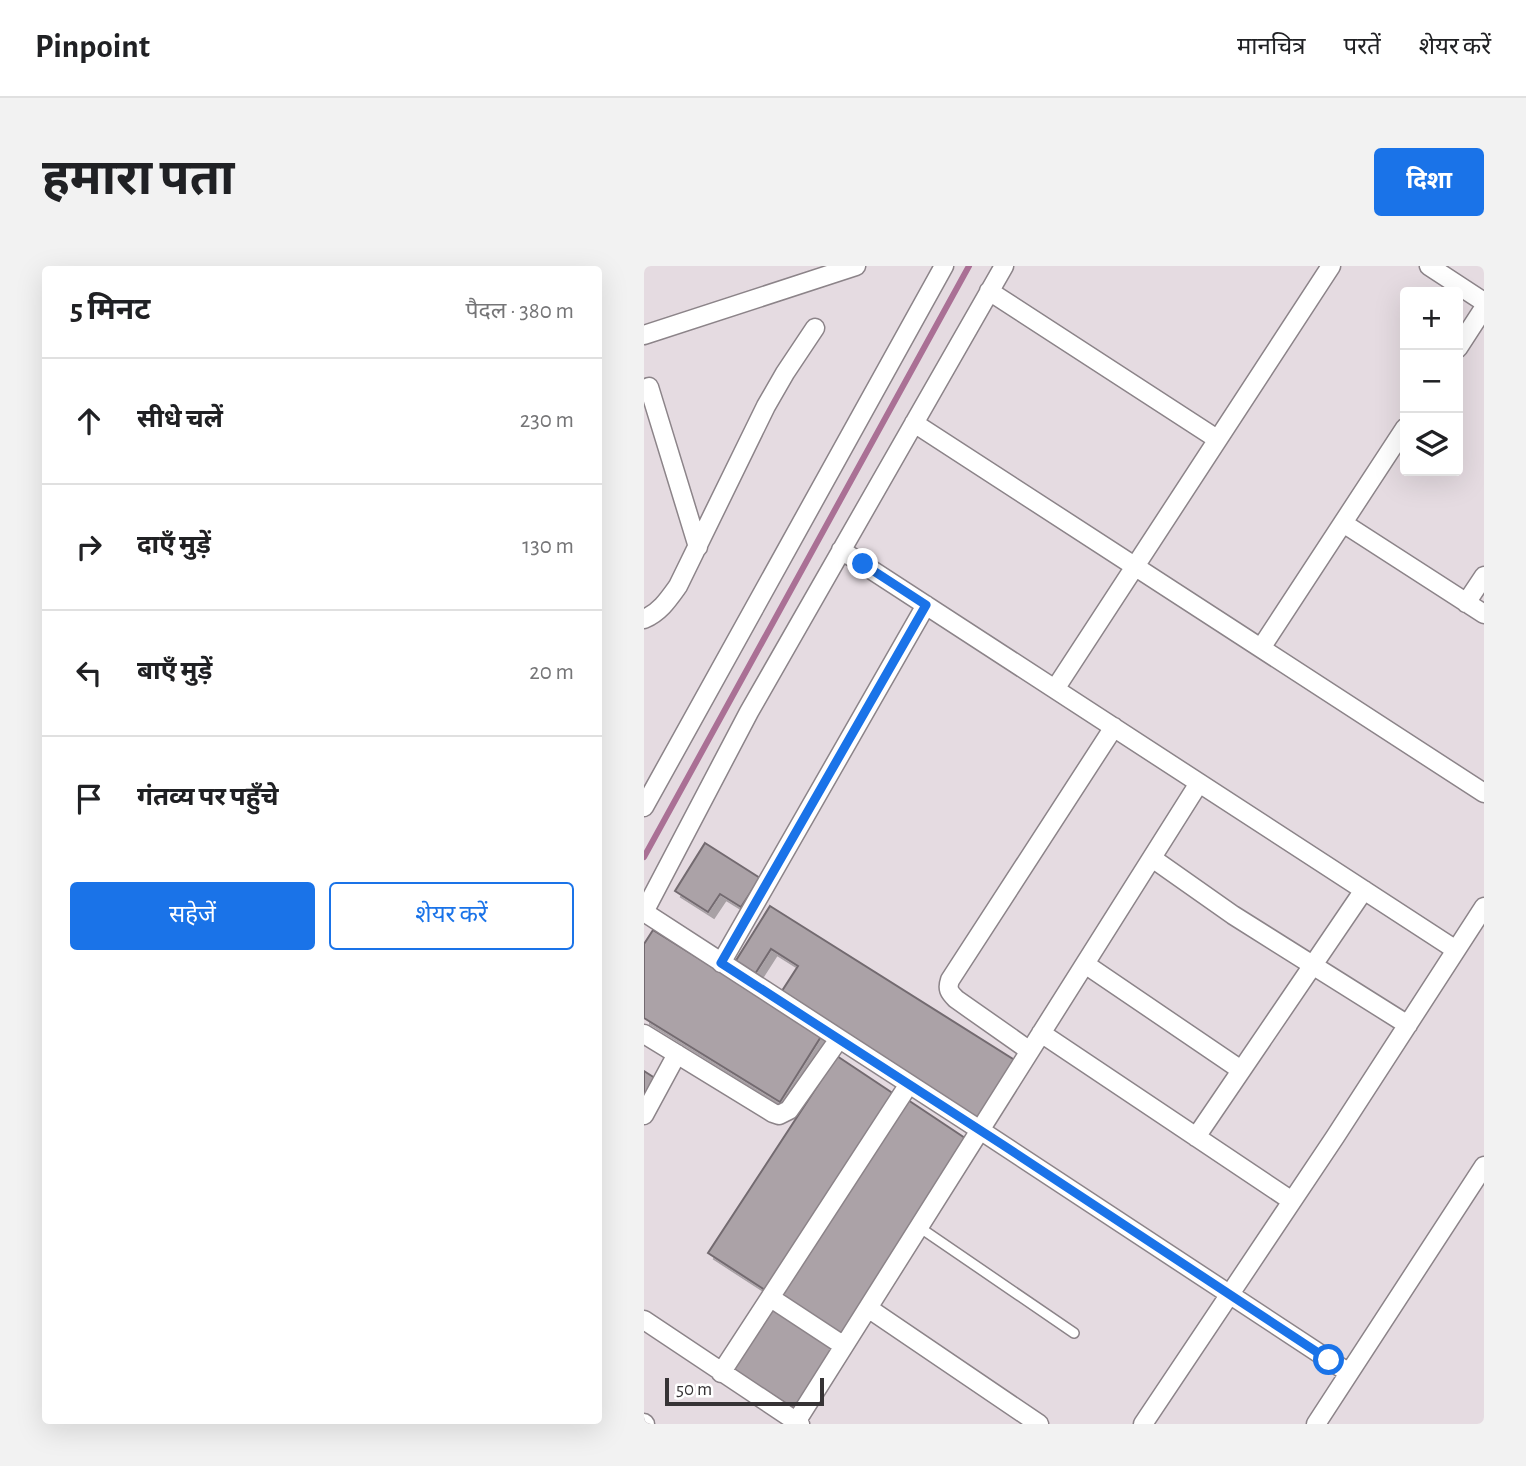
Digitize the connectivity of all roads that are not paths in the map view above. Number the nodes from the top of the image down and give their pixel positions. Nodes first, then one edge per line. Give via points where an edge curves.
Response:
1 (856, 266) edge
2 (944, 266) edge
3 (1004, 266) edge
4 (1331, 266) edge
5 (1429, 266) edge
6 (989, 291) junction
7 (1484, 302) edge
8 (1484, 308) edge
9 (815, 328) dead end
10 (644, 335) edge
11 (1463, 340) edge
12 (649, 387) dead end
13 (914, 423) junction
14 (1400, 436) edge
15 (1217, 439) junction
16 (1343, 523) junction
17 (698, 547) junction
18 (841, 550) junction
19 (1134, 566) junction
20 (1484, 576) edge
21 (1466, 603) junction
22 (926, 605) junction
23 (1484, 614) edge
24 (644, 618) edge
25 (1261, 648) junction
26 (1055, 689) junction
27 (1114, 727) junction
28 (1199, 783) junction
29 (1484, 793) edge
30 (646, 801) edge
31 (1152, 858) junction
32 (1364, 890) junction
33 (1484, 907) edge
34 (1456, 950) junction
35 (721, 963) junction
36 (1085, 964) junction
37 (1312, 966) junction
38 (1408, 1025) junction
39 (644, 1034) edge
40 (1041, 1034) junction
41 (839, 1039) junction
42 (1030, 1051) junction
43 (677, 1054) junction
44 (1241, 1070) junction
45 (909, 1084) junction
46 (644, 1115) edge
47 (980, 1130) junction
48 (1196, 1137) junction
49 (1484, 1166) edge
50 (1292, 1201) junction
51 (919, 1227) junction
52 (1230, 1294) junction
53 (771, 1298) junction
54 (868, 1308) junction
55 (644, 1320) edge
56 (1074, 1333) dead end
57 (844, 1346) junction
58 (721, 1373) junction
59 (1349, 1373) junction
60 (798, 1423) edge
61 (1039, 1424) edge
62 (1143, 1424) edge
63 (1316, 1424) edge

1 - 10 street
2 - 30 street
3 - 6 street
4 - 15 street
5 - 7 street
6 - 13 street
6 - 15 street
8 - 11 street
9 - 17 street via 766,406
12 - 17 street
13 - 18 street
13 - 19 street
14 - 16 street
15 - 19 street
16 - 21 street
16 - 25 street
17 - 24 street via 664,605
18 - 22 street
18 - 35 street via 644,912
19 - 25 street
19 - 26 street
20 - 21 street
21 - 23 street
22 - 26 street
22 - 35 street
25 - 29 street
26 - 27 street
27 - 28 street
27 - 42 street via 948,987 956,999
28 - 31 street
28 - 32 street
31 - 36 street
31 - 37 street
32 - 34 street
32 - 37 street
33 - 34 street
34 - 38 street
35 - 41 street
36 - 40 street
36 - 44 street
37 - 38 street
37 - 44 street
38 - 50 street
39 - 43 street
40 - 42 street
40 - 48 street
41 - 43 street via 789,1110 779,1115
41 - 45 street
42 - 47 street
43 - 46 street
44 - 48 street
45 - 47 street
45 - 53 street
47 - 51 street
47 - 52 street
48 - 50 street
49 - 59 street
50 - 52 street
51 - 54 street
51 - 56 lane
52 - 59 street
52 - 62 street
53 - 57 street
53 - 58 street
54 - 57 street
54 - 61 street
55 - 58 street
57 - 60 street
58 - 60 street
59 - 63 street

